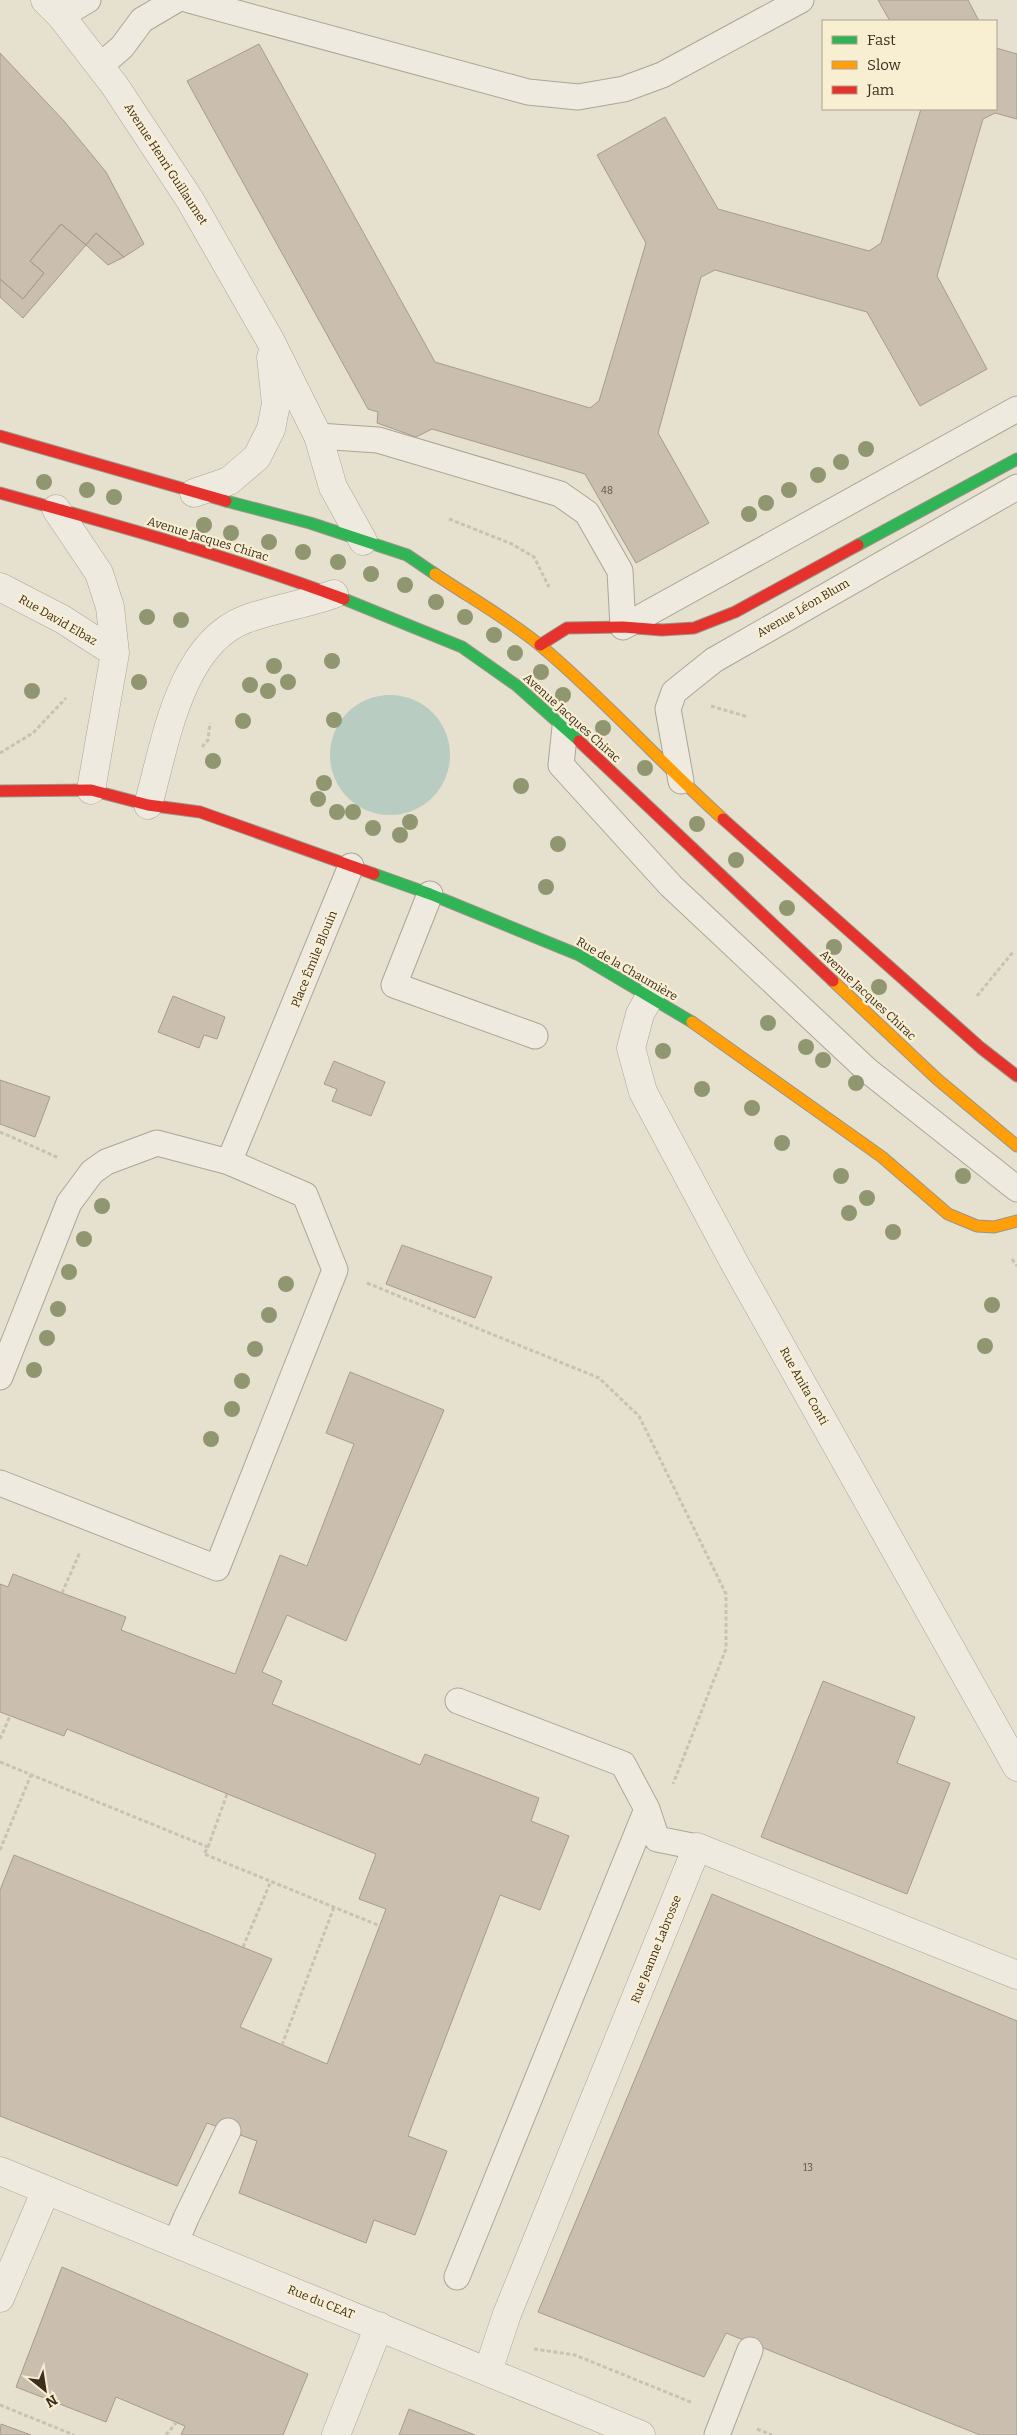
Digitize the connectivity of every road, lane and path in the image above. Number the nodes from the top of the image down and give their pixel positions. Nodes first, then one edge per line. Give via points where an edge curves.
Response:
1 (88, 0) edge
2 (176, 0) edge
3 (189, 0) edge
4 (801, 0) edge
5 (52, 8) edge
6 (100, 66) junction
7 (270, 340) junction
8 (1017, 409) edge
9 (0, 436) edge
10 (318, 436) junction
11 (1017, 459) edge
12 (1017, 487) edge
13 (0, 493) edge
14 (194, 493) junction
15 (56, 509) junction
16 (449, 519) dead end
17 (363, 541) junction
18 (0, 587) edge
19 (549, 587) dead end
20 (334, 594) junction
21 (623, 627) junction
22 (540, 645) junction
23 (115, 654) junction
24 (66, 698) dead end
25 (706, 705) dead end
26 (748, 718) dead end
27 (565, 727) junction
28 (0, 753) edge
29 (681, 781) junction
30 (0, 790) edge
31 (91, 790) junction
32 (148, 806) junction
33 (351, 866) junction
34 (430, 894) junction
35 (1013, 952) dead end
36 (650, 996) junction
37 (975, 998) dead end
38 (535, 1036) dead end
39 (1017, 1076) edge
40 (0, 1132) edge
41 (1017, 1146) edge
42 (230, 1162) junction
43 (92, 1172) junction
44 (1017, 1189) edge
45 (1017, 1221) edge
46 (335, 1270) junction
47 (0, 1377) edge
48 (0, 1483) edge
49 (93, 1519) junction
50 (62, 1592) dead end
51 (458, 1701) dead end
52 (10, 1716) dead end
53 (0, 1739) edge
54 (0, 1762) edge
55 (1017, 1767) edge
56 (31, 1775) junction
57 (227, 1794) dead end
58 (647, 1809) junction
59 (208, 1847) junction
60 (697, 1848) junction
61 (0, 1850) edge
62 (271, 1882) junction
63 (334, 1907) junction
64 (380, 1926) dead end
65 (243, 1947) dead end
66 (1017, 1976) edge
67 (282, 2045) dead end
68 (228, 2131) dead end
69 (0, 2171) edge
70 (46, 2190) junction
71 (176, 2242) junction
72 (456, 2276) dead end
73 (0, 2298) edge
74 (379, 2326) junction
75 (750, 2350) dead end
76 (488, 2371) junction
77 (0, 2405) edge
78 (176, 2422) dead end
79 (74, 2435) edge
80 (166, 2435) edge
81 (336, 2435) edge
82 (642, 2435) edge
83 (717, 2435) edge

1 - 5 lane
2 - 6 lane via 142,20 122,47
3 - 4 lane via 528,92 578,97 624,90 662,75
5 - 6 street, Avenue Henri Guillaumet
6 - 7 street, Avenue Henri Guillaumet via 190,200
7 - 10 street, Avenue Henri Guillaumet
7 - 14 street, Avenue Henri Guillaumet via 276,404 271,429 250,464 229,480
8 - 21 lane
9 - 14 main road
10 - 17 street, Avenue Henri Guillaumet via 334,487
10 - 21 lane via 378,440 560,494 587,513 620,571
11 - 21 main road via 735,612 694,628
12 - 29 lane, Avenue Léon Blum via 714,660 674,692 668,709
13 - 15 main road, Avenue Jacques Chirac
14 - 17 main road via 310,523
15 - 20 main road, Avenue Jacques Chirac via 151,535
15 - 23 street via 99,573 110,607
16 - 19 path via 512,544 534,557
17 - 22 main road via 407,555
18 - 23 street, Rue David Elbaz via 62,620
20 - 27 main road, Avenue Jacques Chirac via 462,647 516,685
20 - 32 street via 244,620 214,639 179,692
21 - 22 main road via 567,628
22 - 29 main road
23 - 31 street
24 - 28 path via 33,733
25 - 26 path
27 - 41 main road, Avenue Jacques Chirac via 937,1079
27 - 44 lane via 561,765 671,886 867,1070
29 - 39 main road via 981,1048
30 - 31 main road
31 - 32 main road
32 - 33 main road, Rue de la Chaumière via 200,812
33 - 34 main road, Rue de la Chaumière
33 - 42 lane, Place Émile Blouin
34 - 36 main road, Rue de la Chaumière via 579,955
34 - 38 lane via 394,985
35 - 37 path
36 - 45 main road, Rue de la Chaumière via 699,1026 875,1152 948,1214 978,1226 994,1227
36 - 55 street, Rue Anita Conti via 640,1014 631,1048 643,1092 735,1264
40 - 43 path
42 - 43 lane via 157,1143 106,1162
42 - 46 lane via 305,1195
43 - 47 lane via 69,1203
46 - 49 lane via 217,1568
46 - 58 path via 599,1378 640,1416 726,1594 726,1649 668,1796
48 - 49 lane
49 - 50 path
51 - 58 lane via 623,1764
52 - 53 path
54 - 56 path
56 - 59 path
56 - 61 path
57 - 59 path
58 - 60 lane via 657,1839
58 - 72 lane
59 - 62 path via 204,1854
60 - 66 street
60 - 76 street, Rue Jeanne Labrosse via 507,2314
62 - 63 path
62 - 65 path
63 - 64 path
63 - 67 path
68 - 71 lane
69 - 70 street, Rue du CEAT
70 - 71 street, Rue du CEAT
70 - 73 street
71 - 74 street, Rue du CEAT
74 - 76 street, Rue du CEAT
74 - 81 street
75 - 83 lane
76 - 82 street, Rue du CEAT
77 - 79 path
78 - 80 path

